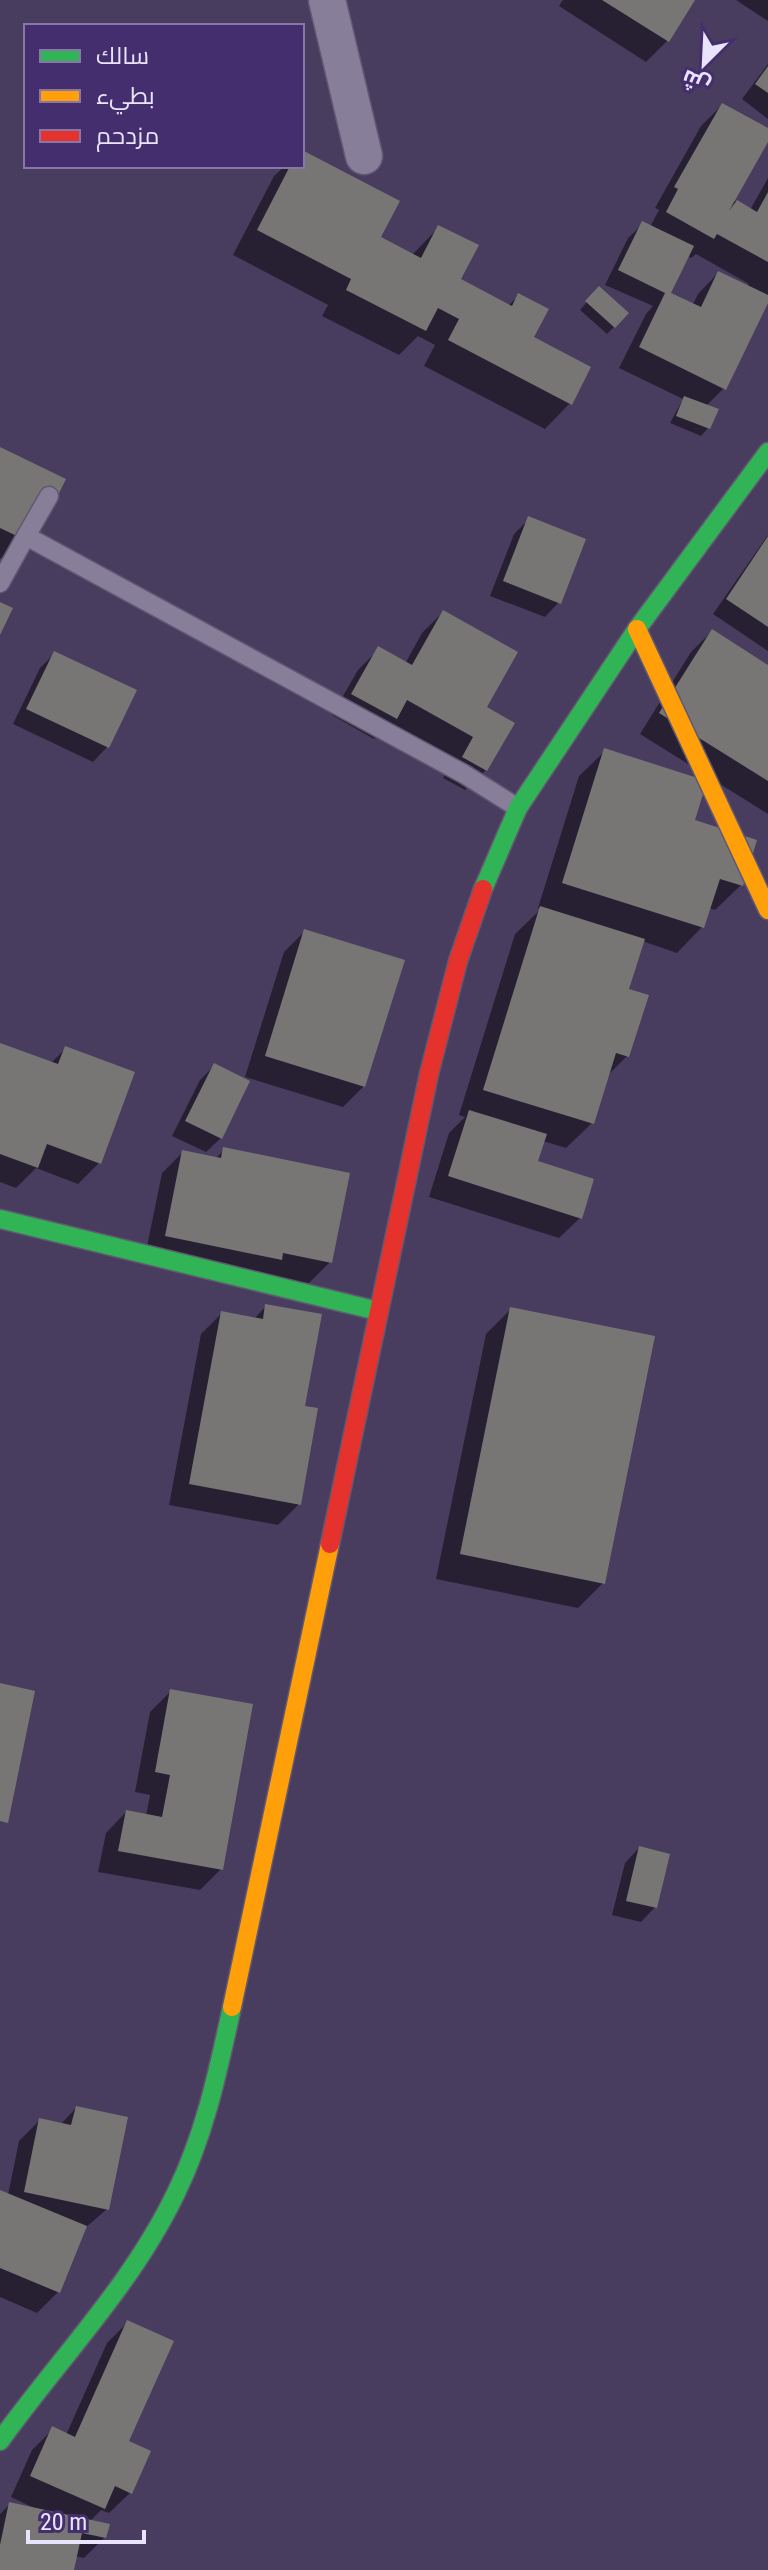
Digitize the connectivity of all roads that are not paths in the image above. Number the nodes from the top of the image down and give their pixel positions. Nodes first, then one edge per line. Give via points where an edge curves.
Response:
1 (327, 0) edge
2 (364, 156) dead end
3 (768, 452) edge
4 (49, 496) dead end
5 (26, 536) junction
6 (0, 583) edge
7 (637, 629) junction
8 (518, 808) junction
9 (768, 910) edge
10 (0, 1219) edge
11 (378, 1311) junction
12 (0, 2441) edge

1 - 2 street
3 - 7 main road
4 - 5 lane
5 - 6 lane
5 - 8 lane
7 - 8 main road
7 - 9 main road
8 - 11 main road via 458,961
10 - 11 main road
11 - 12 main road via 212,2102 175,2196 138,2259

